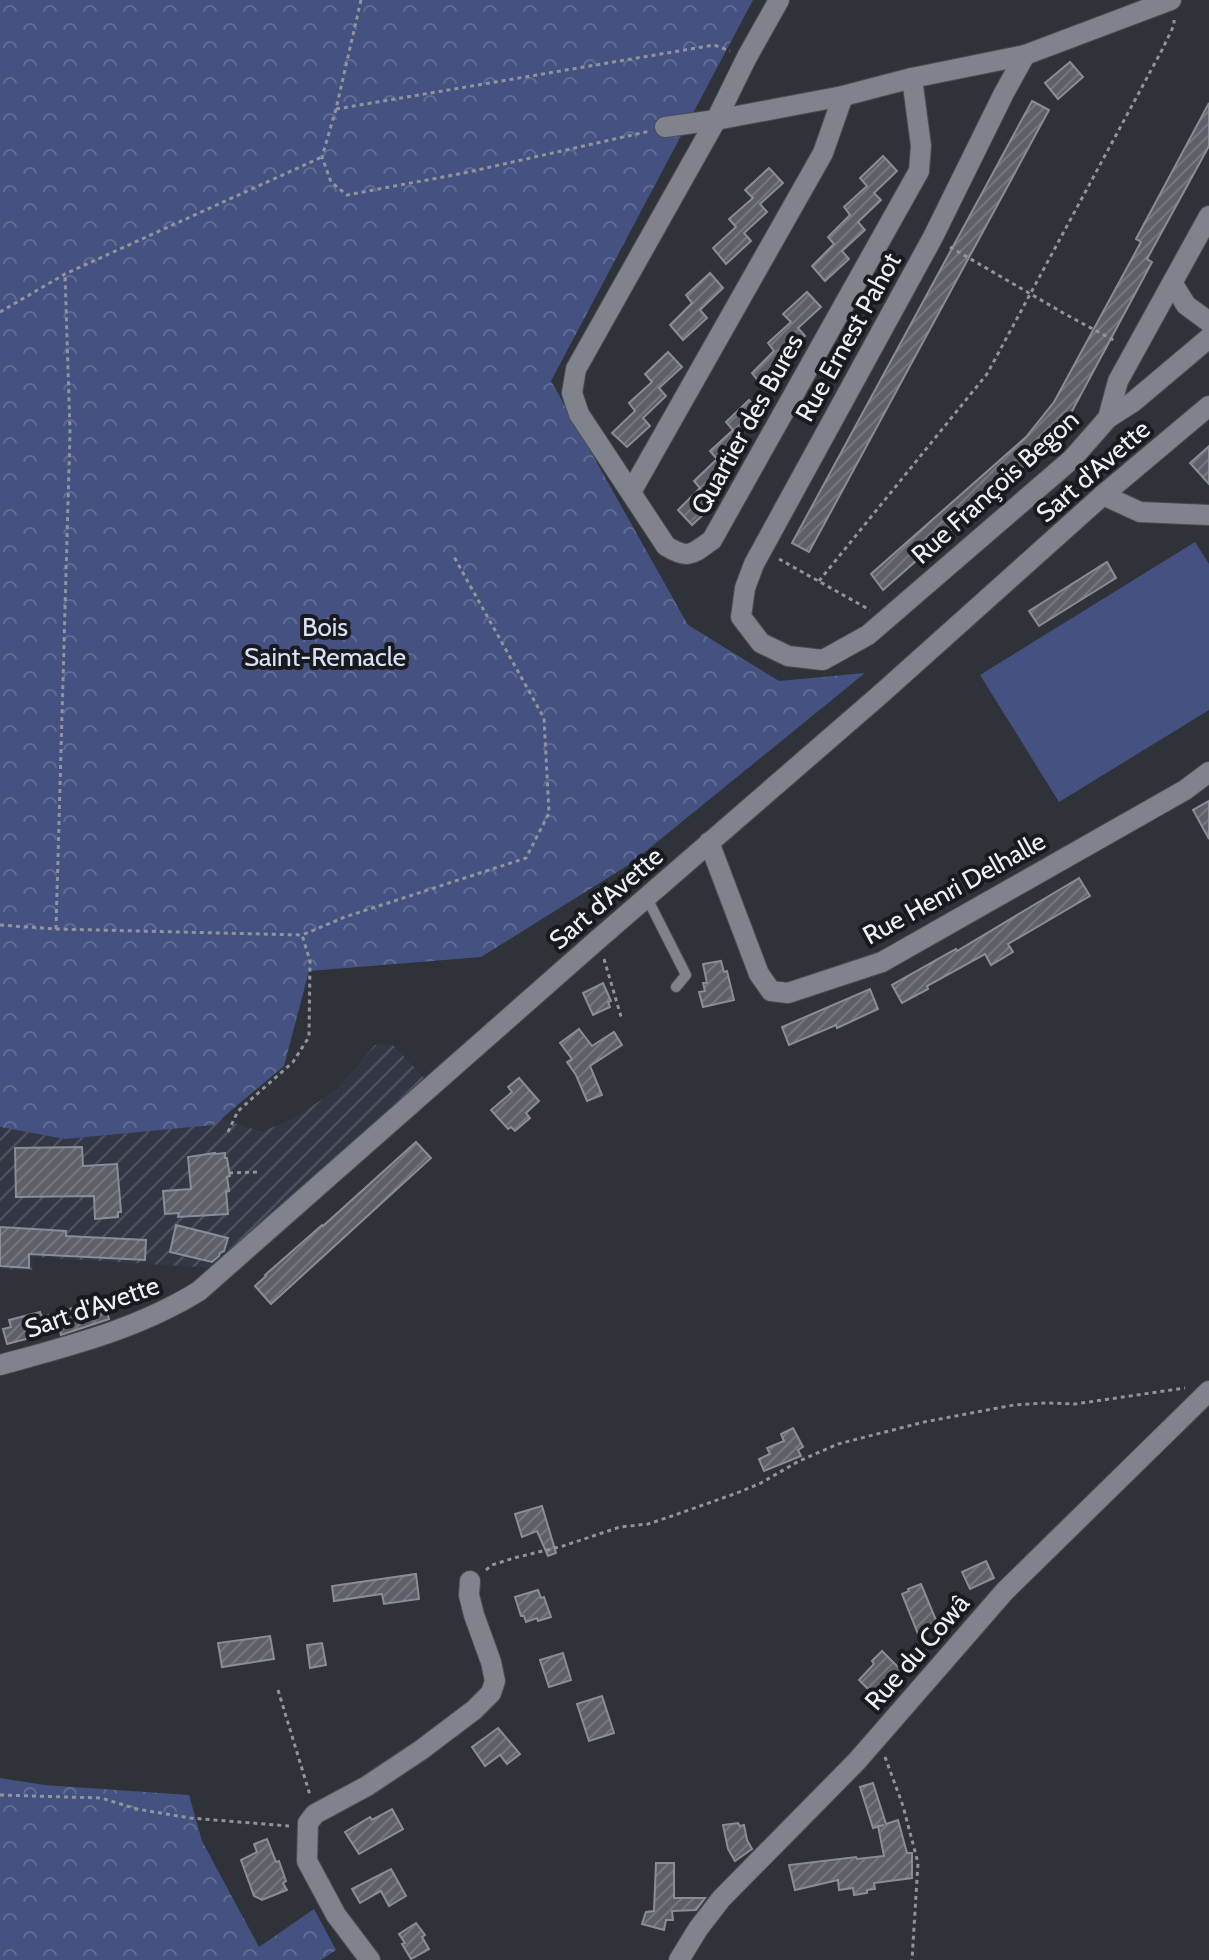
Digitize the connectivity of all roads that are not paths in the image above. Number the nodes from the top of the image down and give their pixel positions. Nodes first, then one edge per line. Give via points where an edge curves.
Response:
1 (779, 0) edge
2 (1172, 6) edge
3 (1025, 55) junction
4 (912, 78) junction
5 (843, 96) junction
6 (716, 120) junction
7 (665, 127) road end
8 (1209, 216) edge
9 (1173, 284) junction
10 (1209, 322) edge
11 (1209, 338) edge
12 (1209, 406) edge
13 (1108, 418) junction
14 (631, 492) junction
15 (1103, 495) junction
16 (1209, 515) edge
17 (761, 643) joint
18 (1209, 772) edge
19 (709, 842) junction
20 (647, 898) junction
21 (676, 987) dead end
22 (0, 1365) edge
23 (1208, 1392) edge
24 (470, 1581) road end
25 (370, 1960) edge
26 (679, 1960) edge

1 - 6 street
2 - 3 street
3 - 4 street
3 - 17 street, Rue Ernest Pahot via 933,237 754,564 741,617
4 - 5 street
4 - 14 street, Quartier des Bures via 919,171 712,540 693,553 679,554 666,546
5 - 6 street
5 - 14 street via 823,153
6 - 7 street
6 - 14 street via 576,369 572,393 579,414
8 - 9 street, Rue François Begon
9 - 10 street via 1186,305
9 - 13 street, Rue François Begon via 1118,381
11 - 13 street
12 - 15 street, Sart d'Avette
13 - 17 street, Rue François Begon via 1072,459 868,635 823,660 788,656
15 - 16 street via 1140,512
15 - 19 street, Sart d'Avette
18 - 19 street, Rue Henri Delhalle via 882,962 788,993 771,991 759,974
19 - 20 street, Sart d'Avette
20 - 21 lane via 686,975
20 - 22 street, Sart d'Avette via 199,1291 139,1323
23 - 26 street, Rue du Cowâ via 1005,1591 876,1739 721,1899
24 - 25 street via 469,1595 495,1681 491,1693 421,1750 312,1821 307,1861 336,1915

